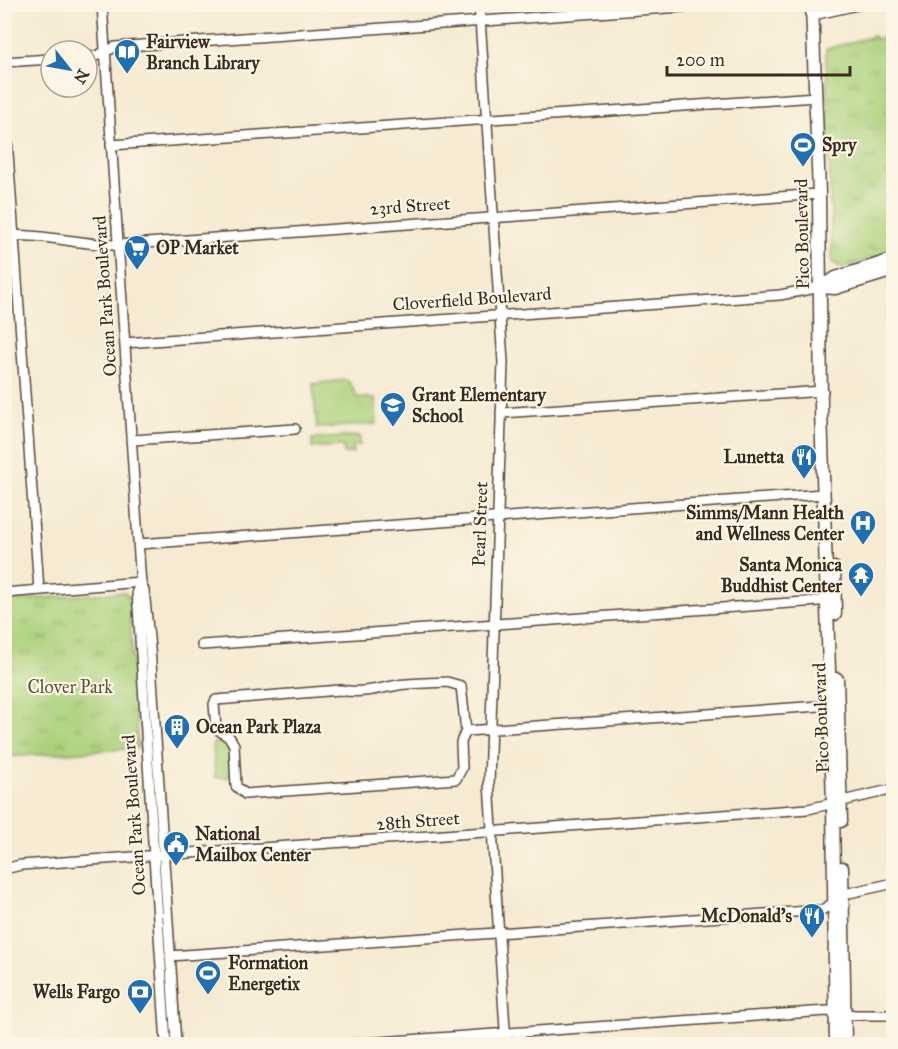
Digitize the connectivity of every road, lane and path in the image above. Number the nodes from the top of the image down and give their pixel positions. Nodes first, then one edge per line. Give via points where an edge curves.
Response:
1 (102, 4) edge
2 (479, 4) edge
3 (724, 4) edge
4 (862, 4) edge
5 (813, 10) edge
6 (480, 22) junction
7 (106, 51) junction
8 (99, 53) edge
9 (39, 60) edge
10 (4, 62) edge
11 (4, 97) edge
12 (816, 97) junction
13 (486, 119) junction
14 (111, 145) junction
15 (819, 194) junction
16 (493, 217) junction
17 (9, 236) edge
18 (118, 245) junction
19 (894, 263) edge
20 (894, 270) edge
21 (821, 287) junction
22 (500, 315) junction
23 (125, 343) junction
24 (823, 391) junction
25 (501, 413) junction
26 (295, 429) dead end
27 (132, 440) junction
28 (827, 492) junction
29 (497, 519) junction
30 (139, 544) junction
31 (141, 584) junction
32 (39, 590) junction
33 (4, 593) edge
34 (831, 600) junction
35 (494, 624) junction
36 (202, 645) dead end
37 (833, 705) junction
38 (491, 730) junction
39 (466, 731) junction
40 (894, 789) edge
41 (838, 802) junction
42 (492, 832) junction
43 (158, 856) junction
44 (4, 869) edge
45 (894, 883) edge
46 (839, 899) junction
47 (499, 933) junction
48 (170, 956) junction
49 (840, 1013) junction
50 (894, 1016) edge
51 (506, 1039) edge
52 (166, 1044) edge
53 (176, 1044) edge
54 (349, 1044) edge
55 (836, 1044) edge
56 (844, 1044) edge

1 - 7 street, Ocean Park Boulevard
2 - 6 street, Pearl Street
3 - 6 street
4 - 5 street
5 - 12 main road, Pico Boulevard
6 - 7 street via 115,47
6 - 13 street, Pearl Street
7 - 8 street
7 - 14 street, Ocean Park Boulevard
9 - 10 street
11 - 17 street
12 - 13 street
12 - 15 main road, Pico Boulevard
13 - 14 street
13 - 16 street, Pearl Street
14 - 18 street, Ocean Park Boulevard
15 - 16 street, 23rd Street
15 - 21 main road, Pico Boulevard
16 - 18 street, 23rd Street
16 - 22 street, Pearl Street
17 - 18 street, 23rd Street via 40,235
17 - 32 street
18 - 23 street, Ocean Park Boulevard
19 - 21 main road, Cloverfield Boulevard via 836,278
20 - 21 main road, Cloverfield Boulevard via 835,288
21 - 22 street, Cloverfield Boulevard via 780,295
21 - 24 main road, Pico Boulevard
22 - 23 street, Cloverfield Boulevard
22 - 25 street, Pearl Street
23 - 27 street, Ocean Park Boulevard
24 - 25 street
24 - 28 main road, Pico Boulevard
25 - 29 street, Pearl Street
26 - 27 street
27 - 30 street, Ocean Park Boulevard
28 - 29 street
28 - 34 main road, Pico Boulevard
29 - 30 street
29 - 35 street, Pearl Street
30 - 31 street, Ocean Park Boulevard
31 - 32 street
31 - 43 street, Ocean Park Boulevard via 150,648
32 - 33 street
34 - 35 street
34 - 37 main road, Pico Boulevard
35 - 36 street
35 - 38 street, Pearl Street
37 - 38 street
37 - 41 main road, Pico Boulevard
38 - 39 street
38 - 42 street, Pearl Street
39 - 39 street via 461,686 447,682 354,693 340,690 222,699 214,704 216,728 234,745 236,786 245,794 456,778 462,768 461,741
40 - 41 street, 28th Street
41 - 42 street, 28th Street via 808,809
41 - 46 main road, Pico Boulevard
42 - 43 street, 28th Street
42 - 47 street, Pearl Street
43 - 44 street, 28th Street
43 - 48 street, Ocean Park Boulevard
43 - 52 street, Ocean Park Boulevard
45 - 46 street
46 - 47 street via 822,910
46 - 49 main road, Pico Boulevard
47 - 48 street
47 - 51 street, Pearl Street
48 - 53 street, Ocean Park Boulevard
49 - 50 street
49 - 51 street
49 - 55 main road, Pico Boulevard
49 - 56 main road, Pico Boulevard
51 - 54 street

